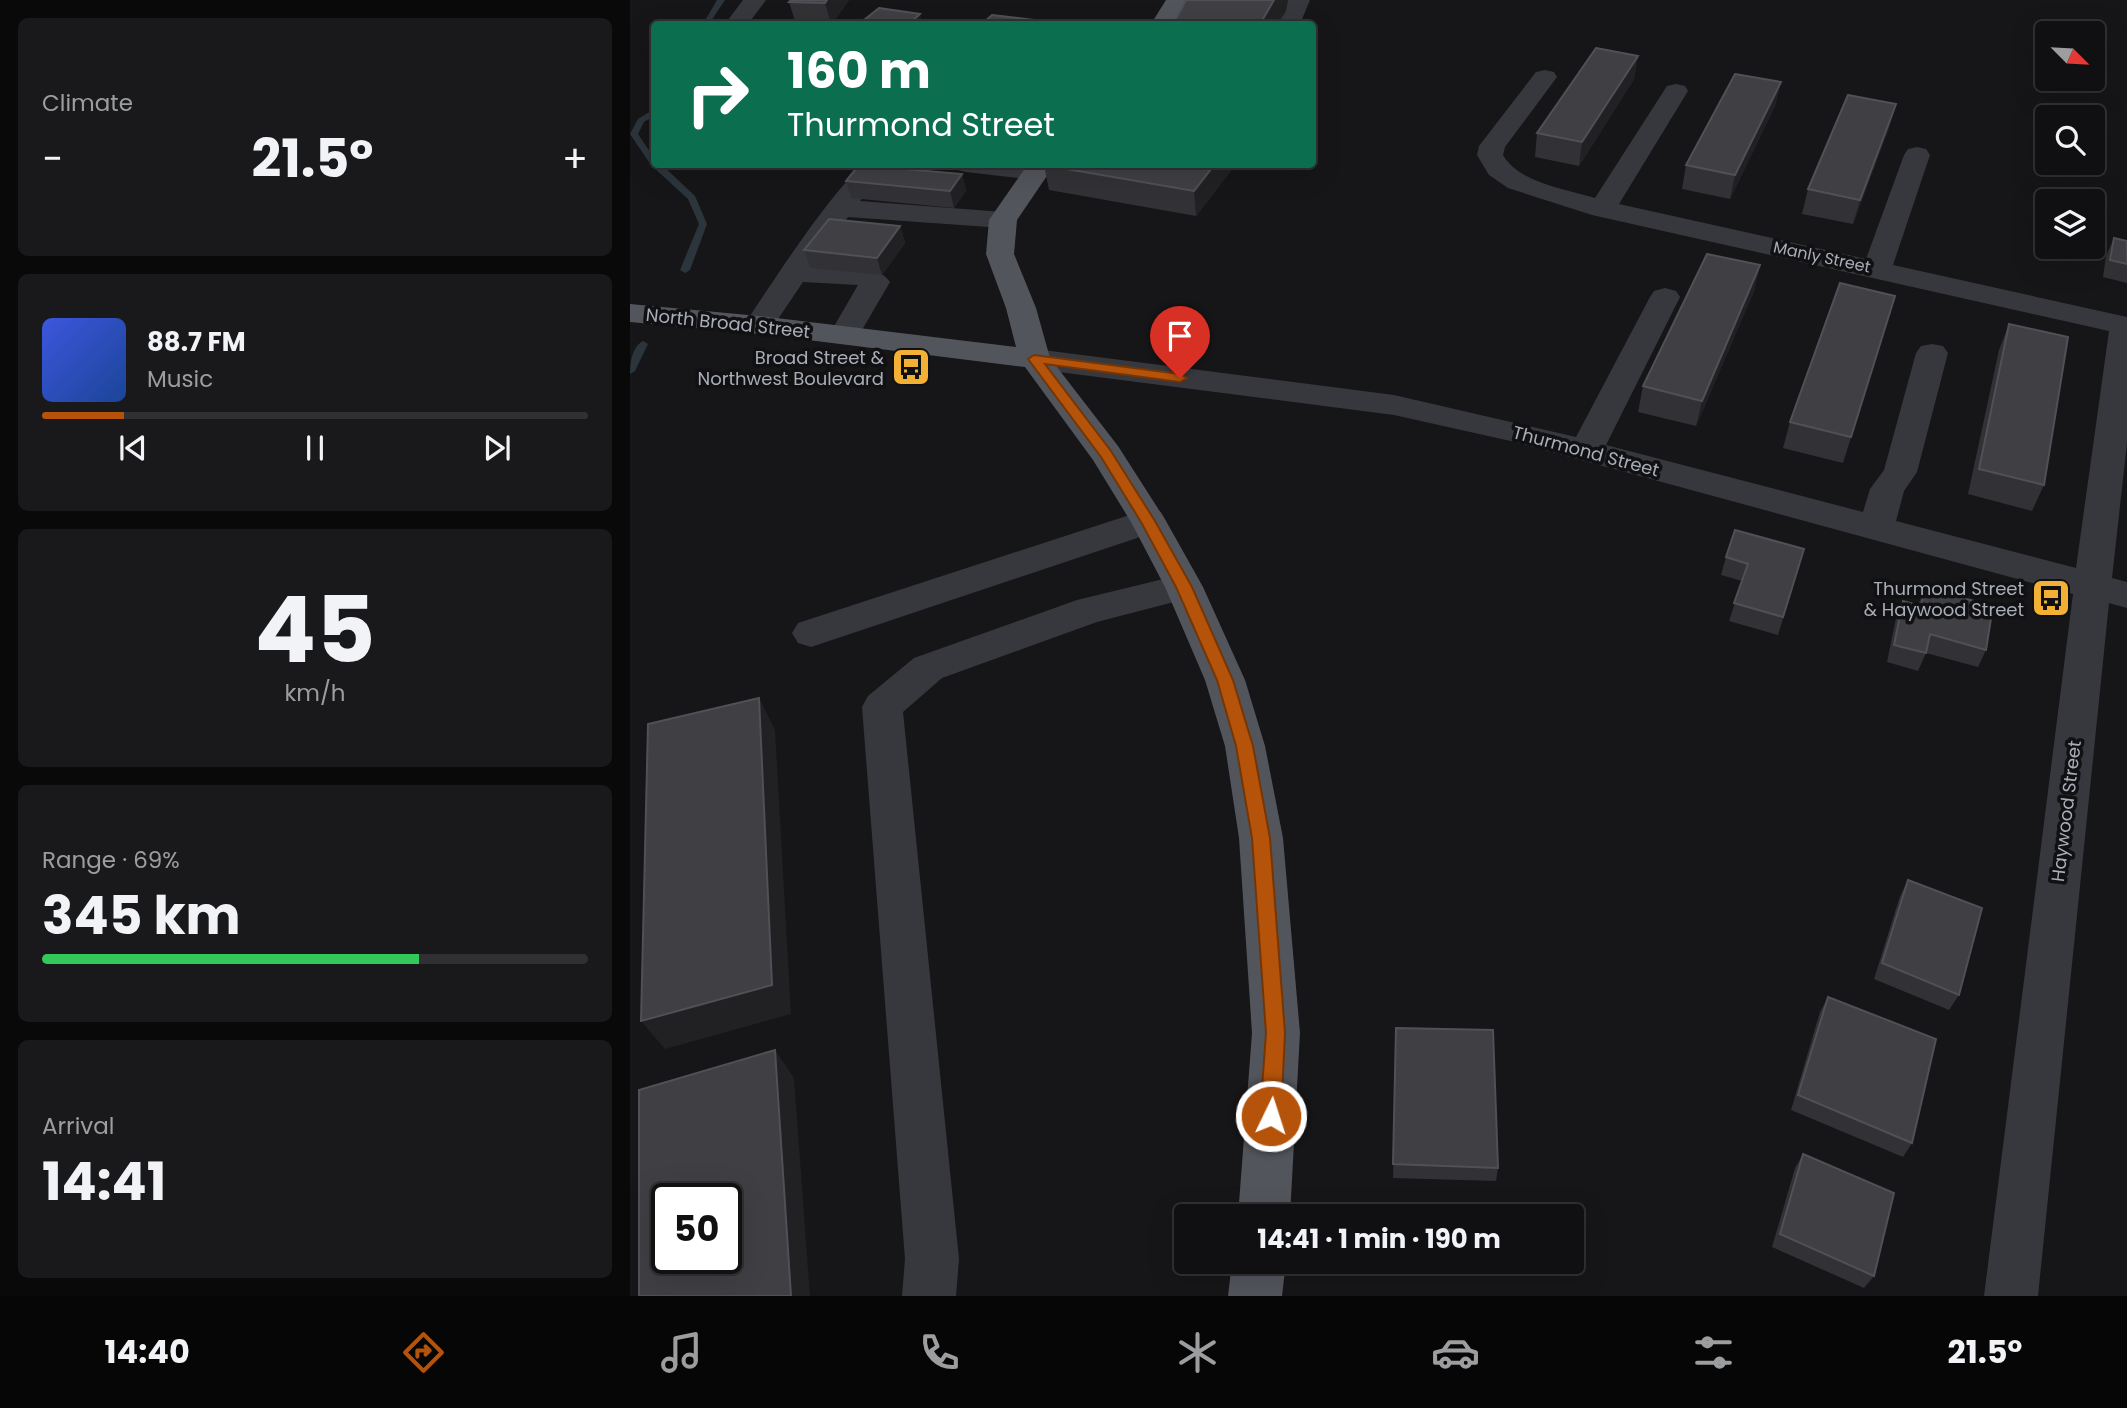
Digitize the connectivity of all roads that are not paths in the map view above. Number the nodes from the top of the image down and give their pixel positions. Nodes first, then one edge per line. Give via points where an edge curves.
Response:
1 (755, 0) edge
2 (1177, 0) edge
3 (1299, 0) edge
4 (738, 21) edge
5 (1165, 21) edge
6 (1290, 21) edge
7 (1545, 77) dead end
8 (1676, 91) dead end
9 (1917, 155) dead end
10 (881, 168) edge
11 (1039, 168) edge
12 (840, 208) junction
13 (1602, 209) junction
14 (1003, 220) junction
15 (1877, 270) junction
16 (795, 273) junction
17 (1665, 297) dead end
18 (630, 313) edge
19 (759, 325) junction
20 (2126, 326) edge
21 (844, 335) junction
22 (1932, 353) dead end
23 (1034, 359) junction
24 (1587, 451) junction
25 (1148, 521) junction
26 (1876, 528) junction
27 (1184, 587) junction
28 (2109, 591) edge
29 (811, 633) dead end
30 (1265, 1204) edge
31 (1258, 1274) edge
32 (2015, 1295) edge
33 (929, 1296) edge
34 (1255, 1296) edge

1 - 4 street
2 - 5 main road
3 - 6 street
7 - 13 street, Manly Street via 1490,155 1498,169 1518,182
8 - 13 street
9 - 15 street
10 - 12 street via 867,174
11 - 14 main road
12 - 14 street
12 - 16 street
13 - 15 street, Manly Street
14 - 23 main road via 1000,254
15 - 20 street, Manly Street
16 - 19 street
16 - 21 street via 868,276 875,282
17 - 24 street
18 - 19 main road, North Broad Street
19 - 21 main road, North Broad Street
20 - 28 street, Haywood Street
21 - 23 main road, North Broad Street
22 - 26 street via 1900,472 1887,489
23 - 24 street, Thurmond Street via 1394,405
23 - 25 main road via 1106,454
24 - 26 street, Thurmond Street
25 - 27 main road
25 - 29 street
26 - 28 street, Thurmond Street
27 - 30 main road via 1225,680 1245,746 1261,838 1276,1033
27 - 33 street via 1090,610 928,667 882,708 932,1259
28 - 32 street, Haywood Street
31 - 34 main road

